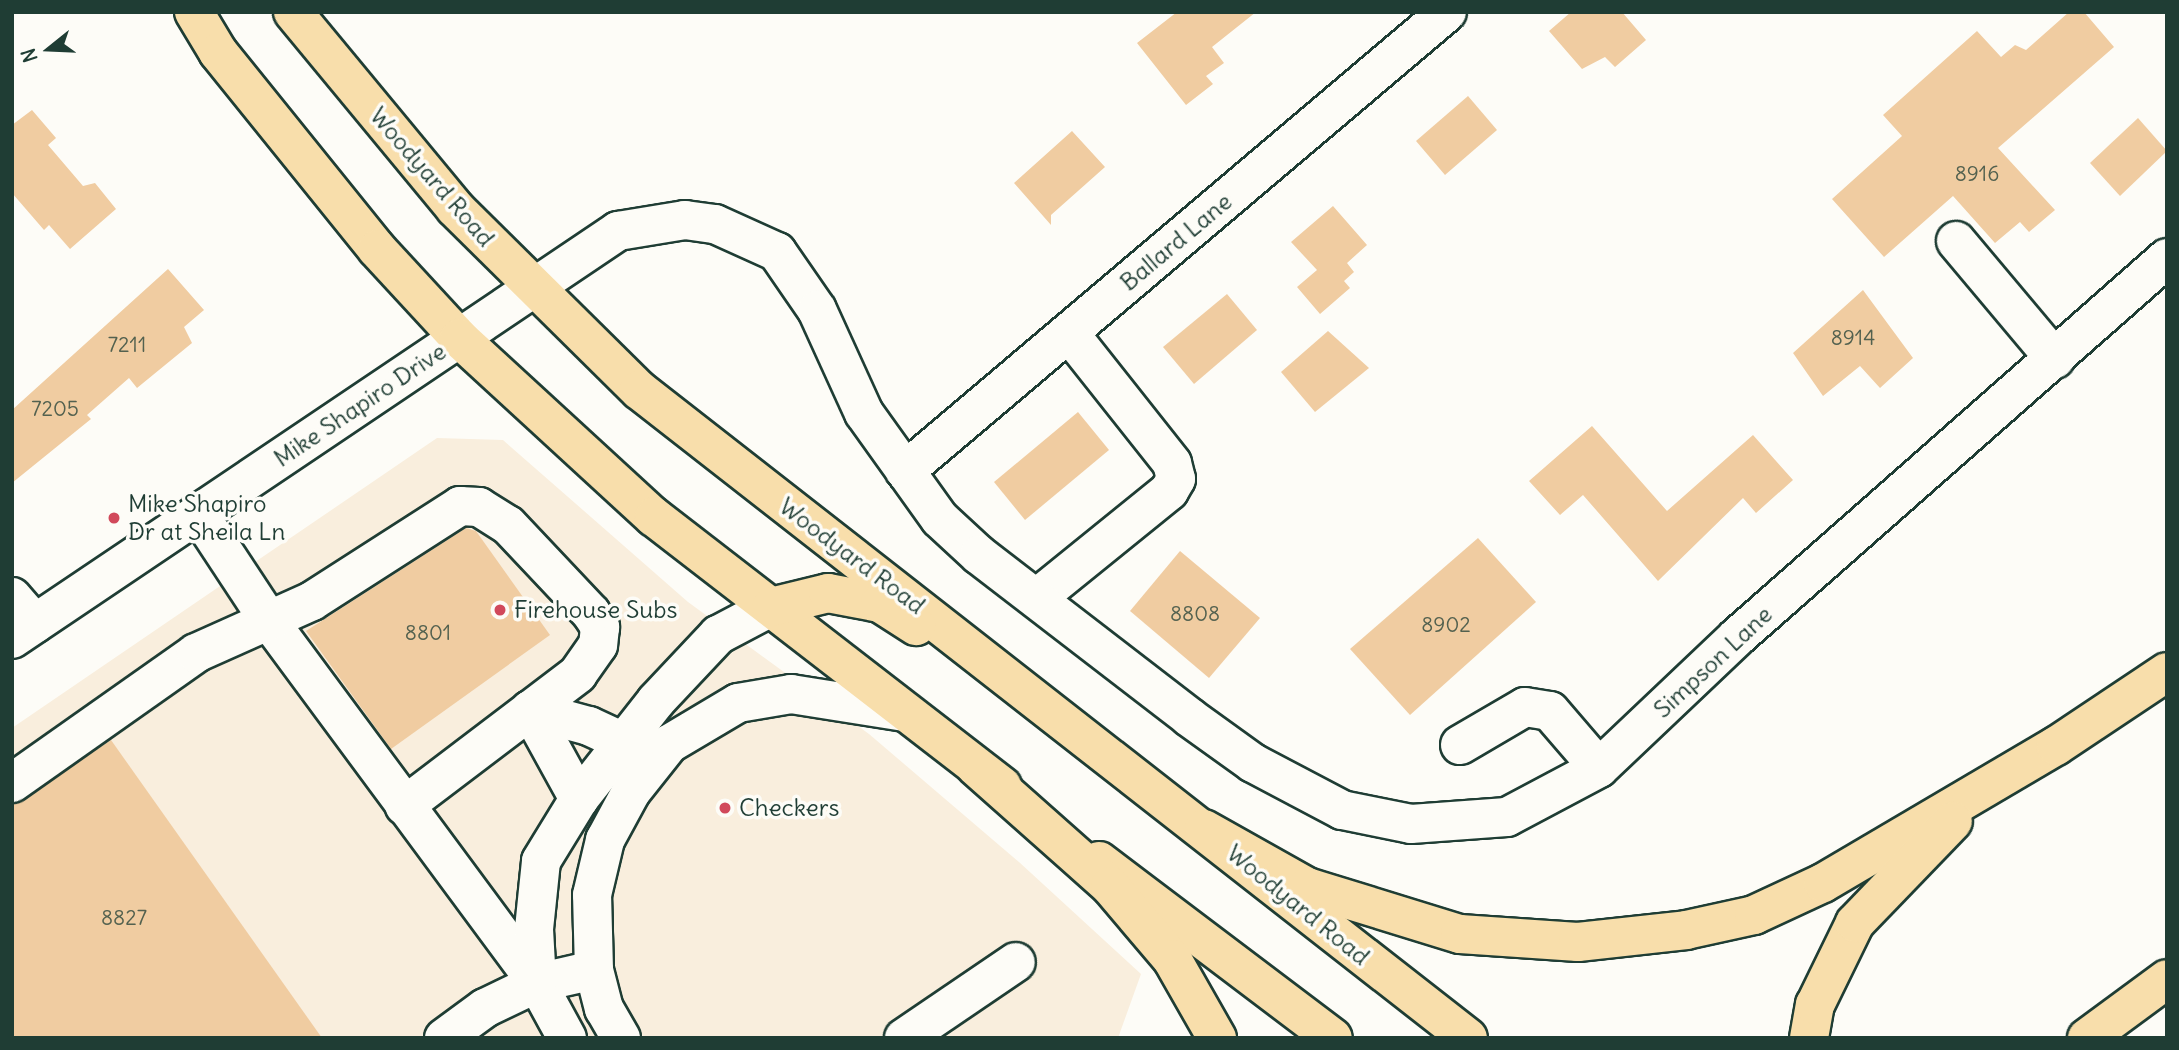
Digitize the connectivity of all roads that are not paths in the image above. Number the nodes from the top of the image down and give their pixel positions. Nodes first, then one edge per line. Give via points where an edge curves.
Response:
1 (194, 12) edge
2 (293, 12) edge
3 (1447, 12) edge
4 (1956, 241) dead end
5 (2167, 258) edge
6 (533, 288) junction
7 (1069, 333) junction
8 (459, 338) junction
9 (2054, 359) junction
10 (905, 471) junction
11 (198, 513) junction
12 (1037, 598) junction
13 (771, 607) junction
14 (20, 620) edge
15 (270, 622) junction
16 (2167, 672) edge
17 (530, 710) junction
18 (905, 712) junction
19 (1065, 722) junction
20 (624, 742) junction
21 (1460, 745) dead end
22 (975, 766) junction
23 (1599, 768) junction
24 (1990, 781) junction
25 (12, 782) edge
26 (579, 799) junction
27 (404, 806) junction
28 (1204, 829) junction
29 (1016, 962) dead end
30 (594, 970) junction
31 (2167, 979) edge
32 (537, 984) junction
33 (444, 1038) edge
34 (567, 1038) edge
35 (621, 1038) edge
36 (904, 1038) edge
37 (1217, 1038) edge
38 (1333, 1038) edge
39 (1468, 1038) edge
40 (1809, 1038) edge
41 (2087, 1038) edge

1 - 8 main road via 218,52 370,240
2 - 6 main road, Woodyard Road via 455,208
3 - 7 street, Ballard Lane
4 - 9 street
5 - 9 street, Simpson Lane
6 - 8 street, Mike Shapiro Drive
6 - 10 street, Mike Shapiro Drive via 618,231 654,221 715,224 757,239 797,274 864,414
6 - 19 main road, Woodyard Road via 639,390
7 - 10 street, Ballard Lane
7 - 12 street via 1172,463 1176,479 1169,491
8 - 11 street, Mike Shapiro Drive
8 - 13 main road via 654,517
9 - 23 street, Simpson Lane via 1737,637
10 - 12 street, Simpson Lane via 940,519
11 - 14 street, Mike Shapiro Drive
11 - 15 street
12 - 23 street, Simpson Lane via 1253,762 1342,810 1411,824 1507,817
13 - 18 main road
13 - 19 main road via 828,593 880,603
13 - 20 street via 718,635
15 - 17 street via 312,601 460,506 479,507 508,525 600,627 598,645 578,674
15 - 25 street via 196,653
15 - 27 street
16 - 24 main road via 2056,746
17 - 20 street via 589,726
17 - 26 street
17 - 27 street
18 - 22 main road
18 - 30 street via 790,694 738,703 669,744 631,792 605,840 592,895
19 - 28 main road, Woodyard Road
20 - 26 street
21 - 23 street via 1525,707 1550,711
22 - 37 main road via 1110,886 1172,958
22 - 38 main road
24 - 28 main road via 1823,883 1754,915 1686,930 1578,942 1460,934 1307,887
24 - 40 main road via 1855,923 1815,1005
26 - 32 street via 541,861 534,929
27 - 32 street
28 - 39 main road, Woodyard Road
29 - 36 street
30 - 32 street
30 - 35 street via 604,1009
31 - 41 main road
32 - 33 street via 485,1008
32 - 34 street

